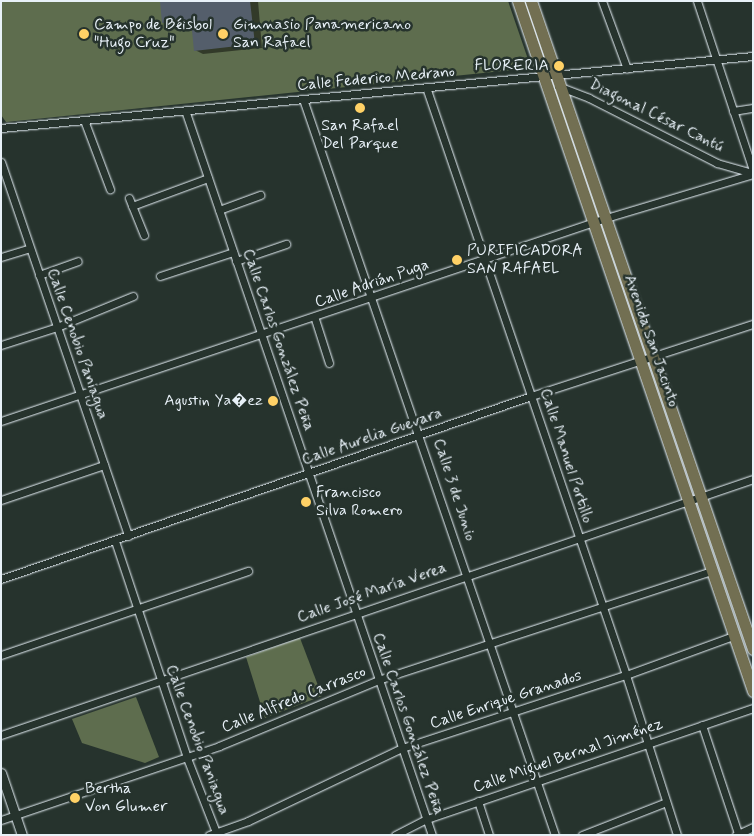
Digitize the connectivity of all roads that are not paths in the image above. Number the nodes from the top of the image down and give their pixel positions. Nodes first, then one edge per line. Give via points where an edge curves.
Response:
1 (518, 1) edge
2 (530, 1) edge
3 (602, 1) edge
4 (697, 1) edge
5 (753, 56) edge
6 (716, 59) junction
7 (627, 69) junction
8 (558, 81) junction
9 (546, 83) junction
10 (426, 87) junction
11 (304, 99) junction
12 (753, 108) edge
13 (185, 110) junction
14 (733, 111) junction
15 (84, 120) junction
16 (2, 126) edge
17 (1, 162) edge
18 (753, 173) edge
19 (208, 178) junction
20 (110, 190) dead end
21 (260, 195) dead end
22 (129, 198) dead end
23 (132, 206) junction
24 (219, 210) junction
25 (606, 218) junction
26 (593, 222) junction
27 (144, 235) dead end
28 (286, 244) dead end
29 (30, 248) junction
30 (233, 252) junction
31 (1, 258) edge
32 (484, 260) junction
33 (78, 261) dead end
34 (236, 262) junction
35 (39, 275) junction
36 (160, 276) dead end
37 (133, 296) dead end
38 (373, 298) junction
39 (315, 318) junction
40 (753, 324) edge
41 (57, 327) junction
42 (261, 337) junction
43 (1, 345) edge
44 (654, 357) junction
45 (640, 361) junction
46 (329, 363) dead end
47 (80, 396) junction
48 (532, 396) junction
49 (1, 421) edge
50 (421, 435) junction
51 (104, 465) junction
52 (310, 474) junction
53 (753, 479) edge
54 (700, 498) junction
55 (1, 500) edge
56 (688, 502) junction
57 (128, 536) junction
58 (578, 537) junction
59 (115, 540) junction
60 (248, 571) dead end
61 (711, 571) junction
62 (467, 576) junction
63 (1, 579) edge
64 (602, 606) junction
65 (137, 608) junction
66 (354, 613) junction
67 (733, 636) junction
68 (490, 644) junction
69 (753, 649) edge
70 (1, 655) edge
71 (626, 675) junction
72 (161, 680) junction
73 (378, 680) junction
74 (753, 692) edge
75 (753, 708) edge
76 (513, 712) junction
77 (702, 725) junction
78 (1, 735) edge
79 (649, 743) junction
80 (402, 748) junction
81 (187, 758) junction
82 (1, 773) edge
83 (537, 780) junction
84 (478, 801) junction
85 (666, 802) junction
86 (16, 815) junction
87 (427, 818) junction
88 (1, 820) edge
89 (753, 827) edge
90 (214, 834) edge
91 (737, 834) edge
92 (22, 835) edge
93 (395, 835) edge
94 (432, 835) edge
95 (489, 835) edge
96 (555, 835) edge
97 (582, 835) edge
98 (677, 835) edge

1 - 9 main road, Avenida San Jacinto
2 - 8 main road, Avenida San Jacinto
3 - 7 street
4 - 6 street
5 - 6 street, Calle Federico Medrano
6 - 7 street, Calle Federico Medrano
6 - 14 street
7 - 8 street, Calle Federico Medrano
8 - 9 street, Calle Federico Medrano
8 - 18 street, Diagonal César Cantú via 717,163
8 - 25 main road, Avenida San Jacinto
9 - 10 street, Calle Federico Medrano
9 - 26 main road, Avenida San Jacinto
10 - 11 street, Calle Federico Medrano
10 - 32 street, Calle Manuel Portillo
11 - 13 street, Calle Federico Medrano
11 - 38 street, Calle 3 de Junio
12 - 14 street
13 - 15 street, Calle Federico Medrano
13 - 19 street, Calle Carlos González Peña
14 - 18 street
15 - 16 street, Calle Federico Medrano
15 - 20 street
17 - 29 street, Calle Cenobio Paniagua
18 - 25 street, Calle Adrián Puga
19 - 23 street
19 - 24 street, Calle Carlos González Peña
21 - 24 street
22 - 23 street
23 - 27 street
24 - 30 street, Calle Carlos González Peña
25 - 26 street, Calle Adrián Puga
25 - 44 main road, Avenida San Jacinto
26 - 32 street, Calle Adrián Puga
26 - 45 main road, Avenida San Jacinto
28 - 34 street
29 - 31 street
29 - 35 street, Calle Cenobio Paniagua
30 - 34 street, Calle Carlos González Peña
30 - 36 street
32 - 38 street, Calle Adrián Puga
32 - 48 street, Calle Manuel Portillo
33 - 35 street
34 - 42 street, Calle Carlos González Peña
35 - 41 street, Calle Cenobio Paniagua
37 - 41 street
38 - 39 street, Calle Adrián Puga
38 - 50 street, Calle 3 de Junio
39 - 42 street, Calle Adrián Puga
39 - 46 street
40 - 44 street, Calle Aurelia Guevara
41 - 43 street
41 - 47 street, Calle Cenobio Paniagua
42 - 47 street, Calle Adrián Puga
42 - 52 street, Calle Carlos González Peña
44 - 45 street, Calle Aurelia Guevara
44 - 54 main road, Avenida San Jacinto
45 - 48 street, Calle Aurelia Guevara
45 - 56 main road, Avenida San Jacinto
47 - 49 street, Calle Adrián Puga
47 - 51 street, Calle Cenobio Paniagua
48 - 50 street, Calle Aurelia Guevara
48 - 58 street, Calle Manuel Portillo
50 - 52 street, Calle Aurelia Guevara
50 - 62 street, Calle 3 de Junio
51 - 55 street
51 - 57 street, Calle Cenobio Paniagua
52 - 57 street, Calle Aurelia Guevara
52 - 66 street, Calle Carlos González Peña
53 - 54 street, Calle José María Verea
54 - 56 street, Calle José María Verea
54 - 69 main road, Avenida San Jacinto
56 - 58 street, Calle José María Verea
56 - 61 main road, Avenida San Jacinto
57 - 59 street, Calle Aurelia Guevara
58 - 62 street, Calle José María Verea
58 - 64 street, Calle Manuel Portillo
59 - 63 street, Calle Aurelia Guevara
59 - 65 street, Calle Cenobio Paniagua
60 - 65 street
61 - 64 street, Calle Alfredo Carrasco
61 - 67 main road, Avenida San Jacinto
62 - 66 street, Calle José María Verea
62 - 68 street, Calle 3 de Junio
64 - 68 street, Calle Alfredo Carrasco
64 - 71 street, Calle Manuel Portillo
65 - 70 street
65 - 72 street, Calle Cenobio Paniagua
66 - 72 street, Calle José María Verea
66 - 73 street, Calle Carlos González Peña
67 - 71 street, Calle Enrique Granados
67 - 74 main road, Avenida San Jacinto
68 - 73 street, Calle Alfredo Carrasco
68 - 76 street, Calle 3 de Junio
71 - 76 street, Calle Enrique Granados
71 - 79 street, Calle Manuel Portillo
72 - 78 street, Calle José María Verea
72 - 81 street, Calle Cenobio Paniagua
73 - 80 street, Calle Carlos González Peña
73 - 81 street, Calle Alfredo Carrasco
75 - 77 street, Calle Miguel Bernal Jiménez
76 - 80 street, Calle Enrique Granados
76 - 83 street, Calle 3 de Junio
77 - 79 street, Calle Miguel Bernal Jiménez
77 - 91 street
79 - 83 street, Calle Miguel Bernal Jiménez
79 - 85 street, Calle Manuel Portillo
80 - 87 street, Calle Carlos González Peña
80 - 90 street, Calle Enrique Granados
81 - 86 street, Calle Alfredo Carrasco
81 - 90 street, Calle Cenobio Paniagua
82 - 86 street
83 - 84 street, Calle Miguel Bernal Jiménez
83 - 96 street, Calle 3 de Junio
84 - 87 street, Calle Miguel Bernal Jiménez
84 - 95 street
85 - 97 street
85 - 98 street, Calle Manuel Portillo
86 - 88 street, Calle Alfredo Carrasco
86 - 92 street
87 - 93 street, Calle Miguel Bernal Jiménez
87 - 94 street, Calle Carlos González Peña
89 - 91 street

